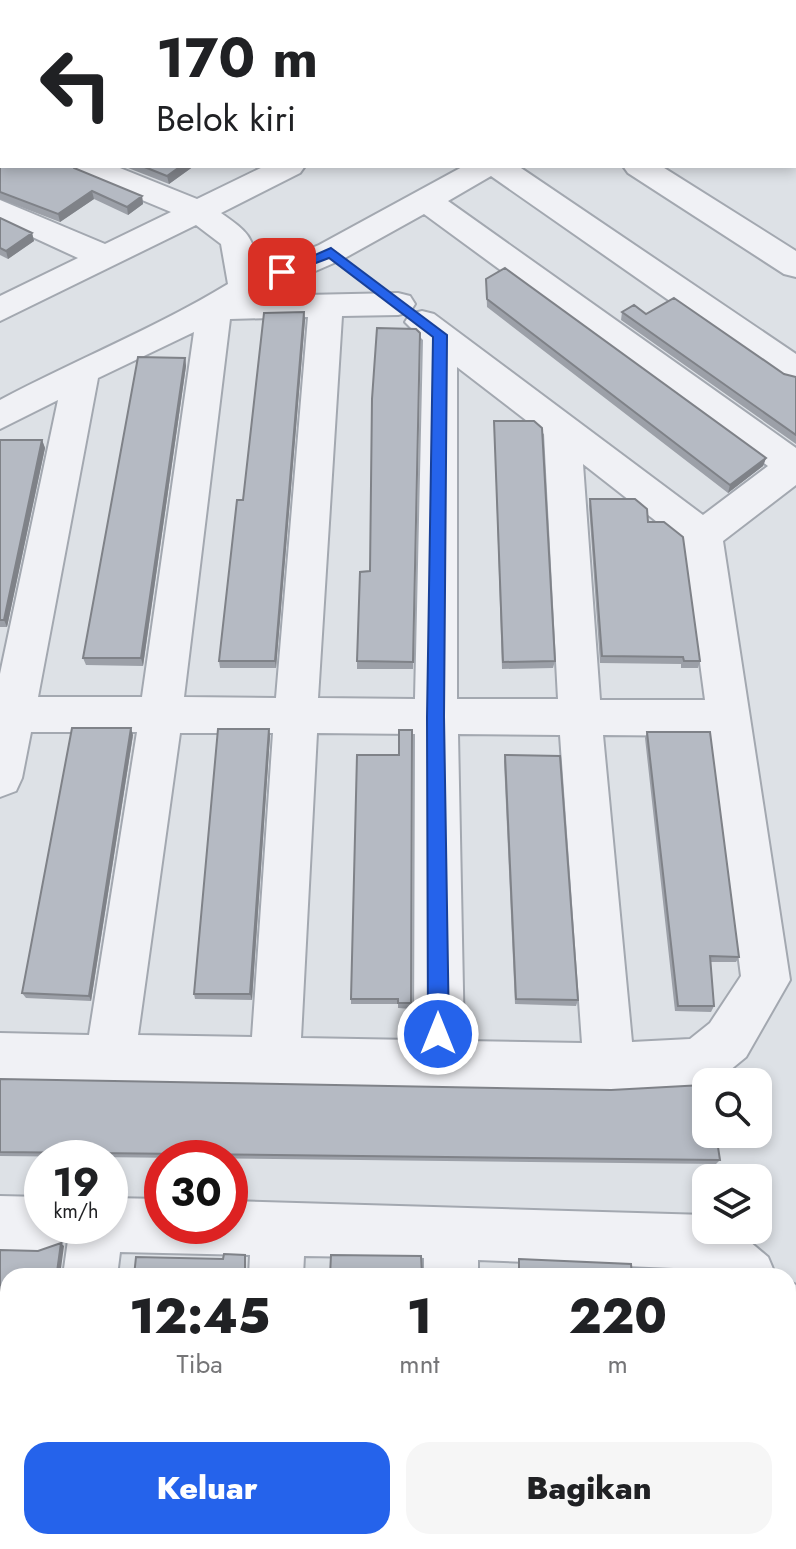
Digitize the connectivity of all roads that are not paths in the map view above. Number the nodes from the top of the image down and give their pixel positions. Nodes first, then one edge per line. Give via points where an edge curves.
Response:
1 (93, 168) edge
2 (282, 168) edge
3 (483, 168) edge
4 (500, 168) edge
5 (649, 170) edge
6 (426, 200) junction
7 (0, 210) edge
8 (197, 211) junction
9 (331, 252) junction
10 (107, 258) junction
11 (796, 266) edge
12 (230, 298) junction
13 (398, 304) junction
14 (326, 305) junction
15 (0, 310) edge
16 (440, 335) junction
17 (82, 371) junction
18 (796, 371) edge
19 (0, 416) edge
20 (562, 428) junction
21 (795, 465) edge
22 (703, 536) junction
23 (12, 662) edge
24 (13, 714) junction
25 (161, 715) junction
26 (296, 716) junction
27 (436, 717) junction
28 (580, 718) junction
29 (728, 718) junction
30 (1, 767) edge
31 (0, 1057) edge
32 (110, 1059) junction
33 (275, 1062) junction
34 (439, 1066) junction
35 (609, 1068) junction
36 (0, 1223) edge
37 (24, 1224) edge
38 (128, 1228) edge
39 (94, 1244) edge
40 (277, 1252) edge
41 (451, 1254) edge
42 (633, 1259) edge
43 (91, 1268) edge
44 (739, 1268) edge

1 - 8 street
2 - 8 street
3 - 6 street
4 - 18 street
5 - 11 street
6 - 9 street
6 - 21 street
7 - 10 street
8 - 10 street
8 - 12 street via 237,240
9 - 12 street
9 - 13 street
10 - 15 street
12 - 14 street
12 - 17 street
12 - 25 street
13 - 14 street
13 - 16 street
14 - 26 street
16 - 20 street
16 - 27 street
17 - 19 street
17 - 23 street
20 - 22 street
20 - 28 street
21 - 22 street
22 - 29 street
23 - 24 street
24 - 25 street
24 - 30 street
25 - 26 street
25 - 32 street
26 - 27 street
26 - 33 street
27 - 28 street
27 - 34 street
28 - 29 street
28 - 35 street
29 - 35 street via 766,980 728,1040 700,1063
31 - 32 street
32 - 33 street
33 - 34 street
34 - 35 street
36 - 37 street
38 - 40 street
39 - 43 street
40 - 41 street
41 - 42 street
42 - 44 street via 708,1242

